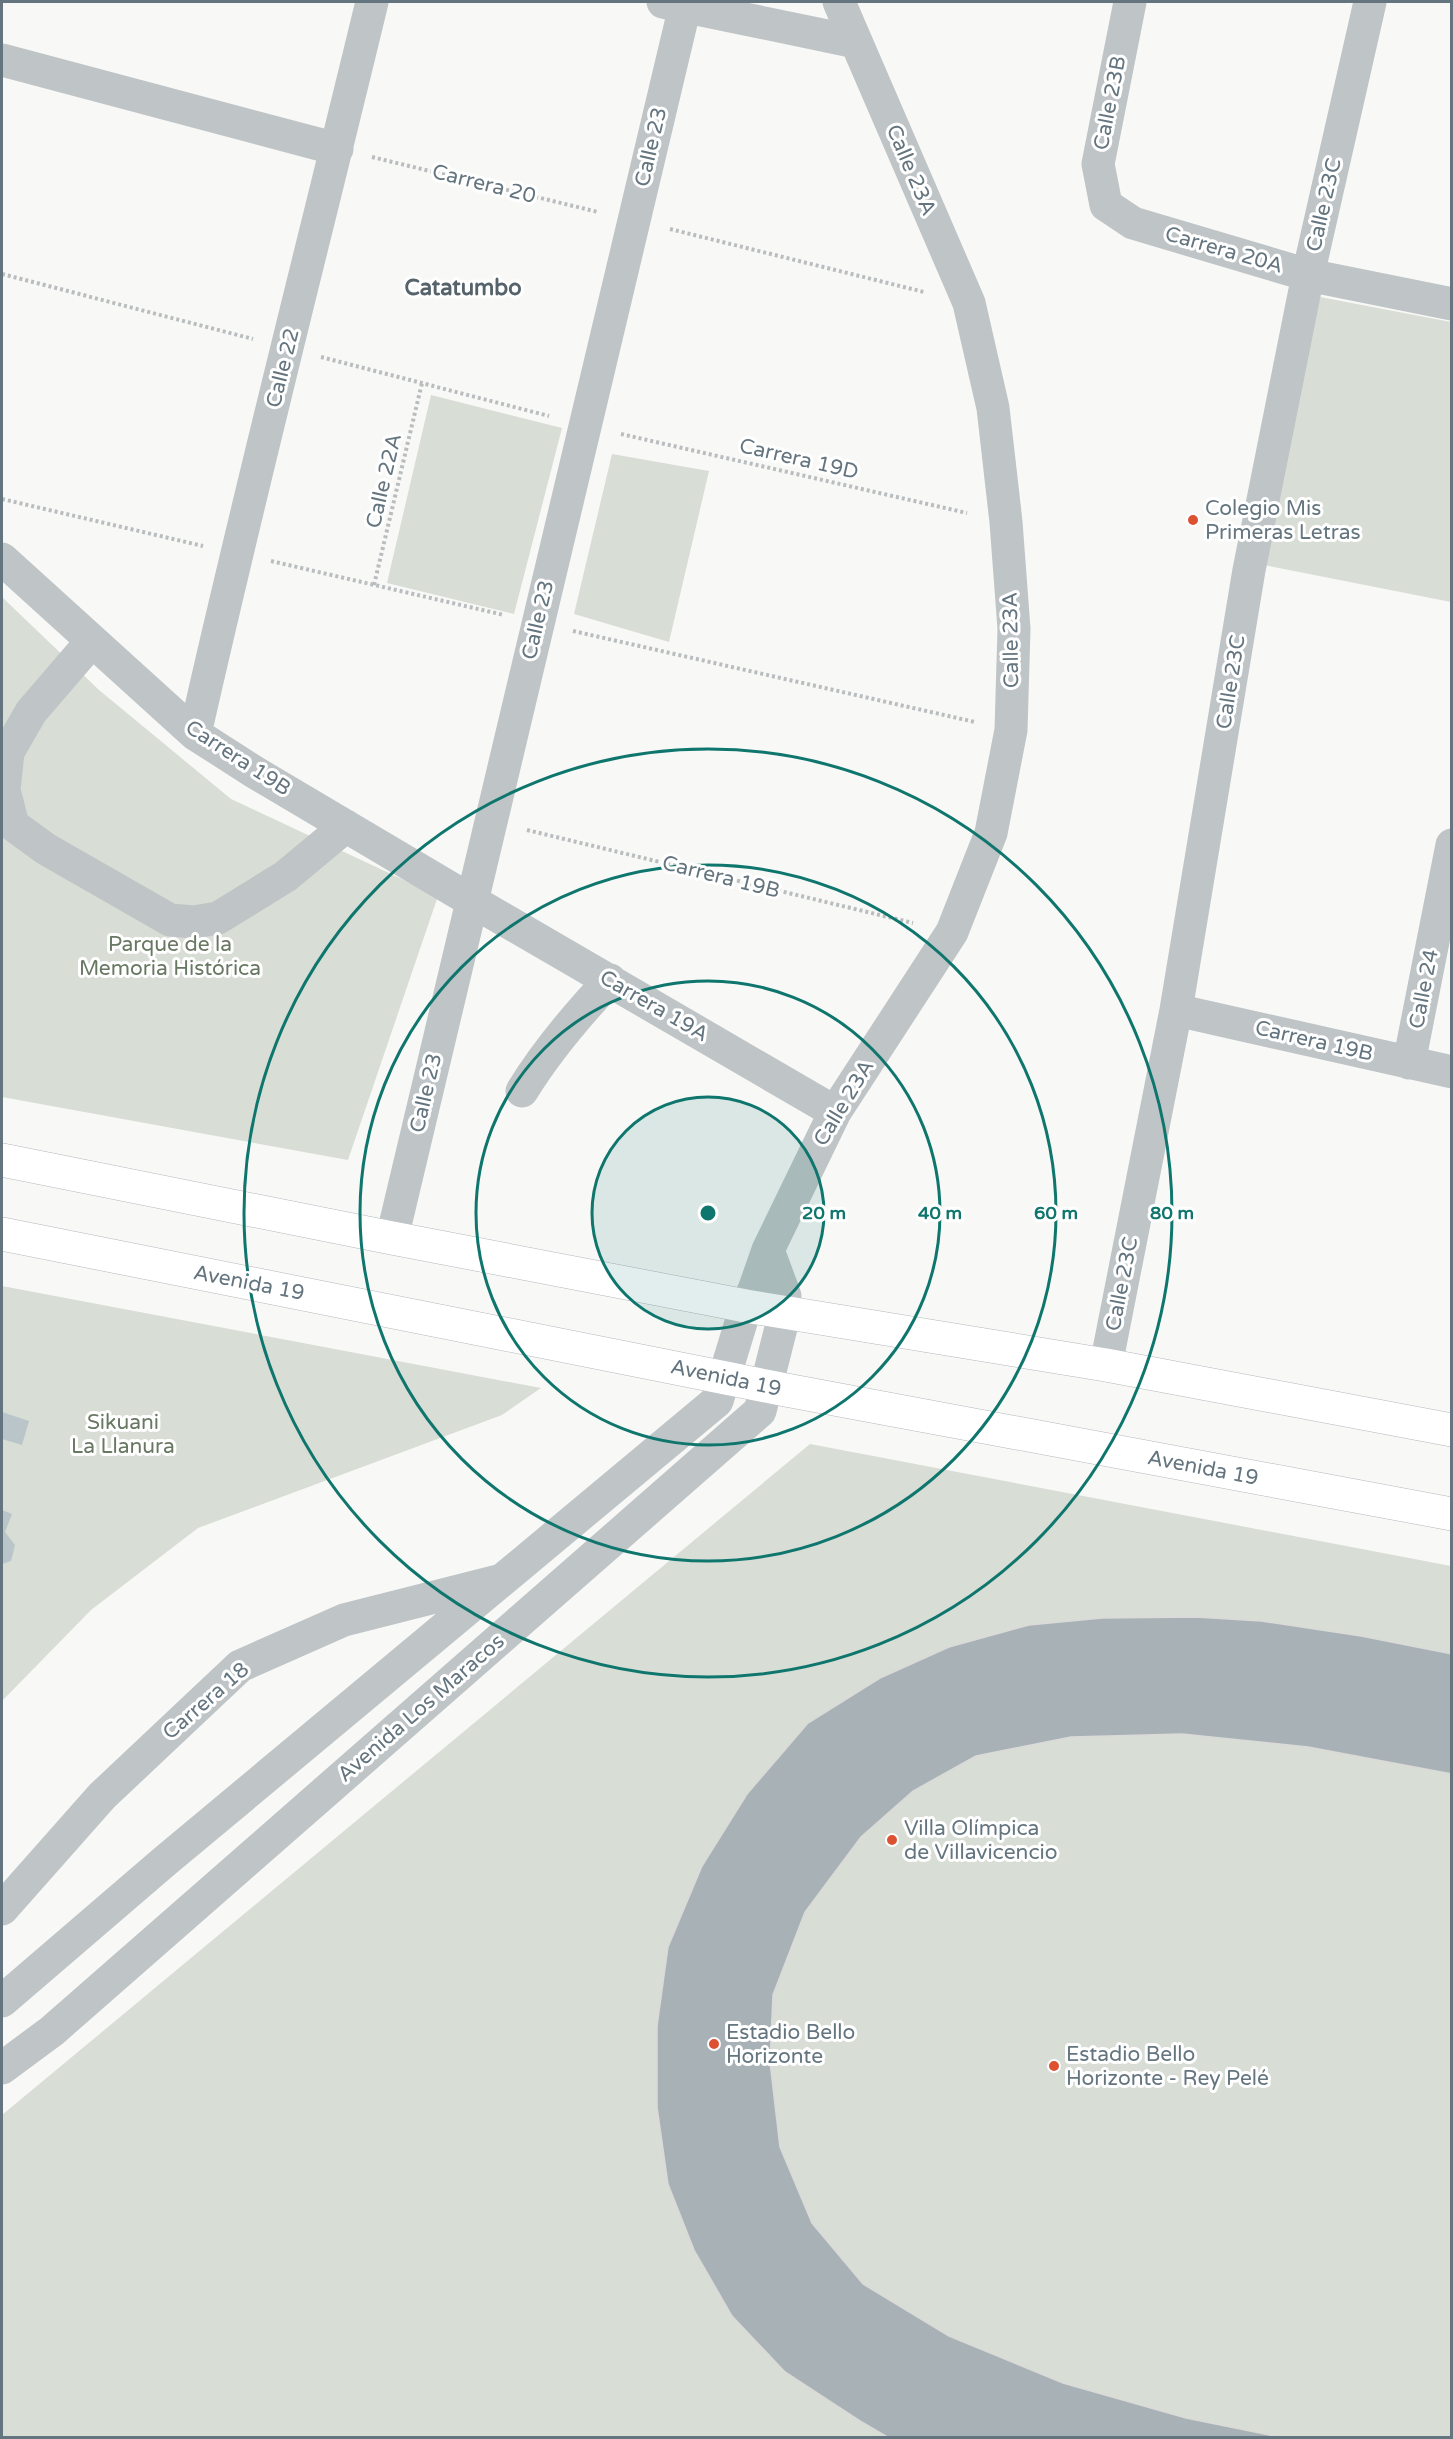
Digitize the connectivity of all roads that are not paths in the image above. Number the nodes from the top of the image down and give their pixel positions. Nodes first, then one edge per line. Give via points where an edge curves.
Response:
1 (372, 2) edge
2 (839, 2) edge
3 (1130, 2) edge
4 (1370, 2) edge
5 (678, 3) edge
6 (856, 42) junction
7 (2, 60) edge
8 (337, 149) junction
9 (1106, 205) joint
10 (1308, 274) junction
11 (1452, 304) edge
12 (2, 559) edge
13 (92, 641) junction
14 (195, 734) junction
15 (346, 826) junction
16 (1452, 845) edge
17 (472, 901) junction
18 (610, 980) junction
19 (1176, 1010) junction
20 (1409, 1063) junction
21 (1452, 1072) edge
22 (522, 1091) dead end
23 (835, 1112) junction
24 (2, 1160) edge
25 (2, 1234) edge
26 (392, 1238) junction
27 (768, 1250) junction
28 (746, 1306) junction
29 (785, 1312) junction
30 (1106, 1365) junction
31 (724, 1377) junction
32 (766, 1386) junction
33 (1452, 1430) edge
34 (1452, 1514) edge
35 (506, 1579) junction
36 (2, 1909) edge
37 (2, 2001) edge
38 (2, 2068) edge

1 - 8 street, Calle 22
2 - 6 street, Calle 23A
3 - 9 street, Calle 23B via 1098,164
4 - 10 street, Calle 23C
5 - 6 street
5 - 17 street, Calle 23 via 634,220
6 - 23 street, Calle 23A via 969,303 993,408 1014,629 1011,730 991,833 952,932
7 - 8 street
8 - 14 street, Calle 22 via 235,553
9 - 10 street, Carrera 20A via 1133,223
10 - 11 street, Carrera 20A
10 - 19 street, Calle 23C via 1249,570
12 - 13 street, Carrera 19B
13 - 14 street, Carrera 19B
13 - 15 street via 31,712 8,752 4,790 13,825 46,849 170,920 194,922 218,918 286,876
14 - 15 street, Carrera 19B
15 - 17 street, Carrera 19B
16 - 20 street, Calle 24
17 - 18 street, Carrera 19A
17 - 26 street, Calle 23
18 - 22 street via 578,1014
18 - 23 street, Carrera 19A
19 - 20 street, Carrera 19B
19 - 30 street, Calle 23C
20 - 21 street, Carrera 19B
23 - 27 street, Calle 23A
24 - 26 main road
25 - 31 main road, Avenida 19
26 - 28 main road
27 - 28 street, Calle 23A
27 - 29 street via 785,1296
28 - 29 main road
28 - 31 street, Avenida Los Maracos
29 - 30 main road
29 - 32 street, Avenida Los Maracos
30 - 33 main road
31 - 32 main road, Avenida 19
31 - 35 street, Avenida Los Maracos via 717,1401
32 - 34 main road, Avenida 19
32 - 38 street, Avenida Los Maracos via 760,1411 52,2031
35 - 36 street, Carrera 18 via 344,1620 240,1666 102,1796
35 - 37 street, Avenida Los Maracos

